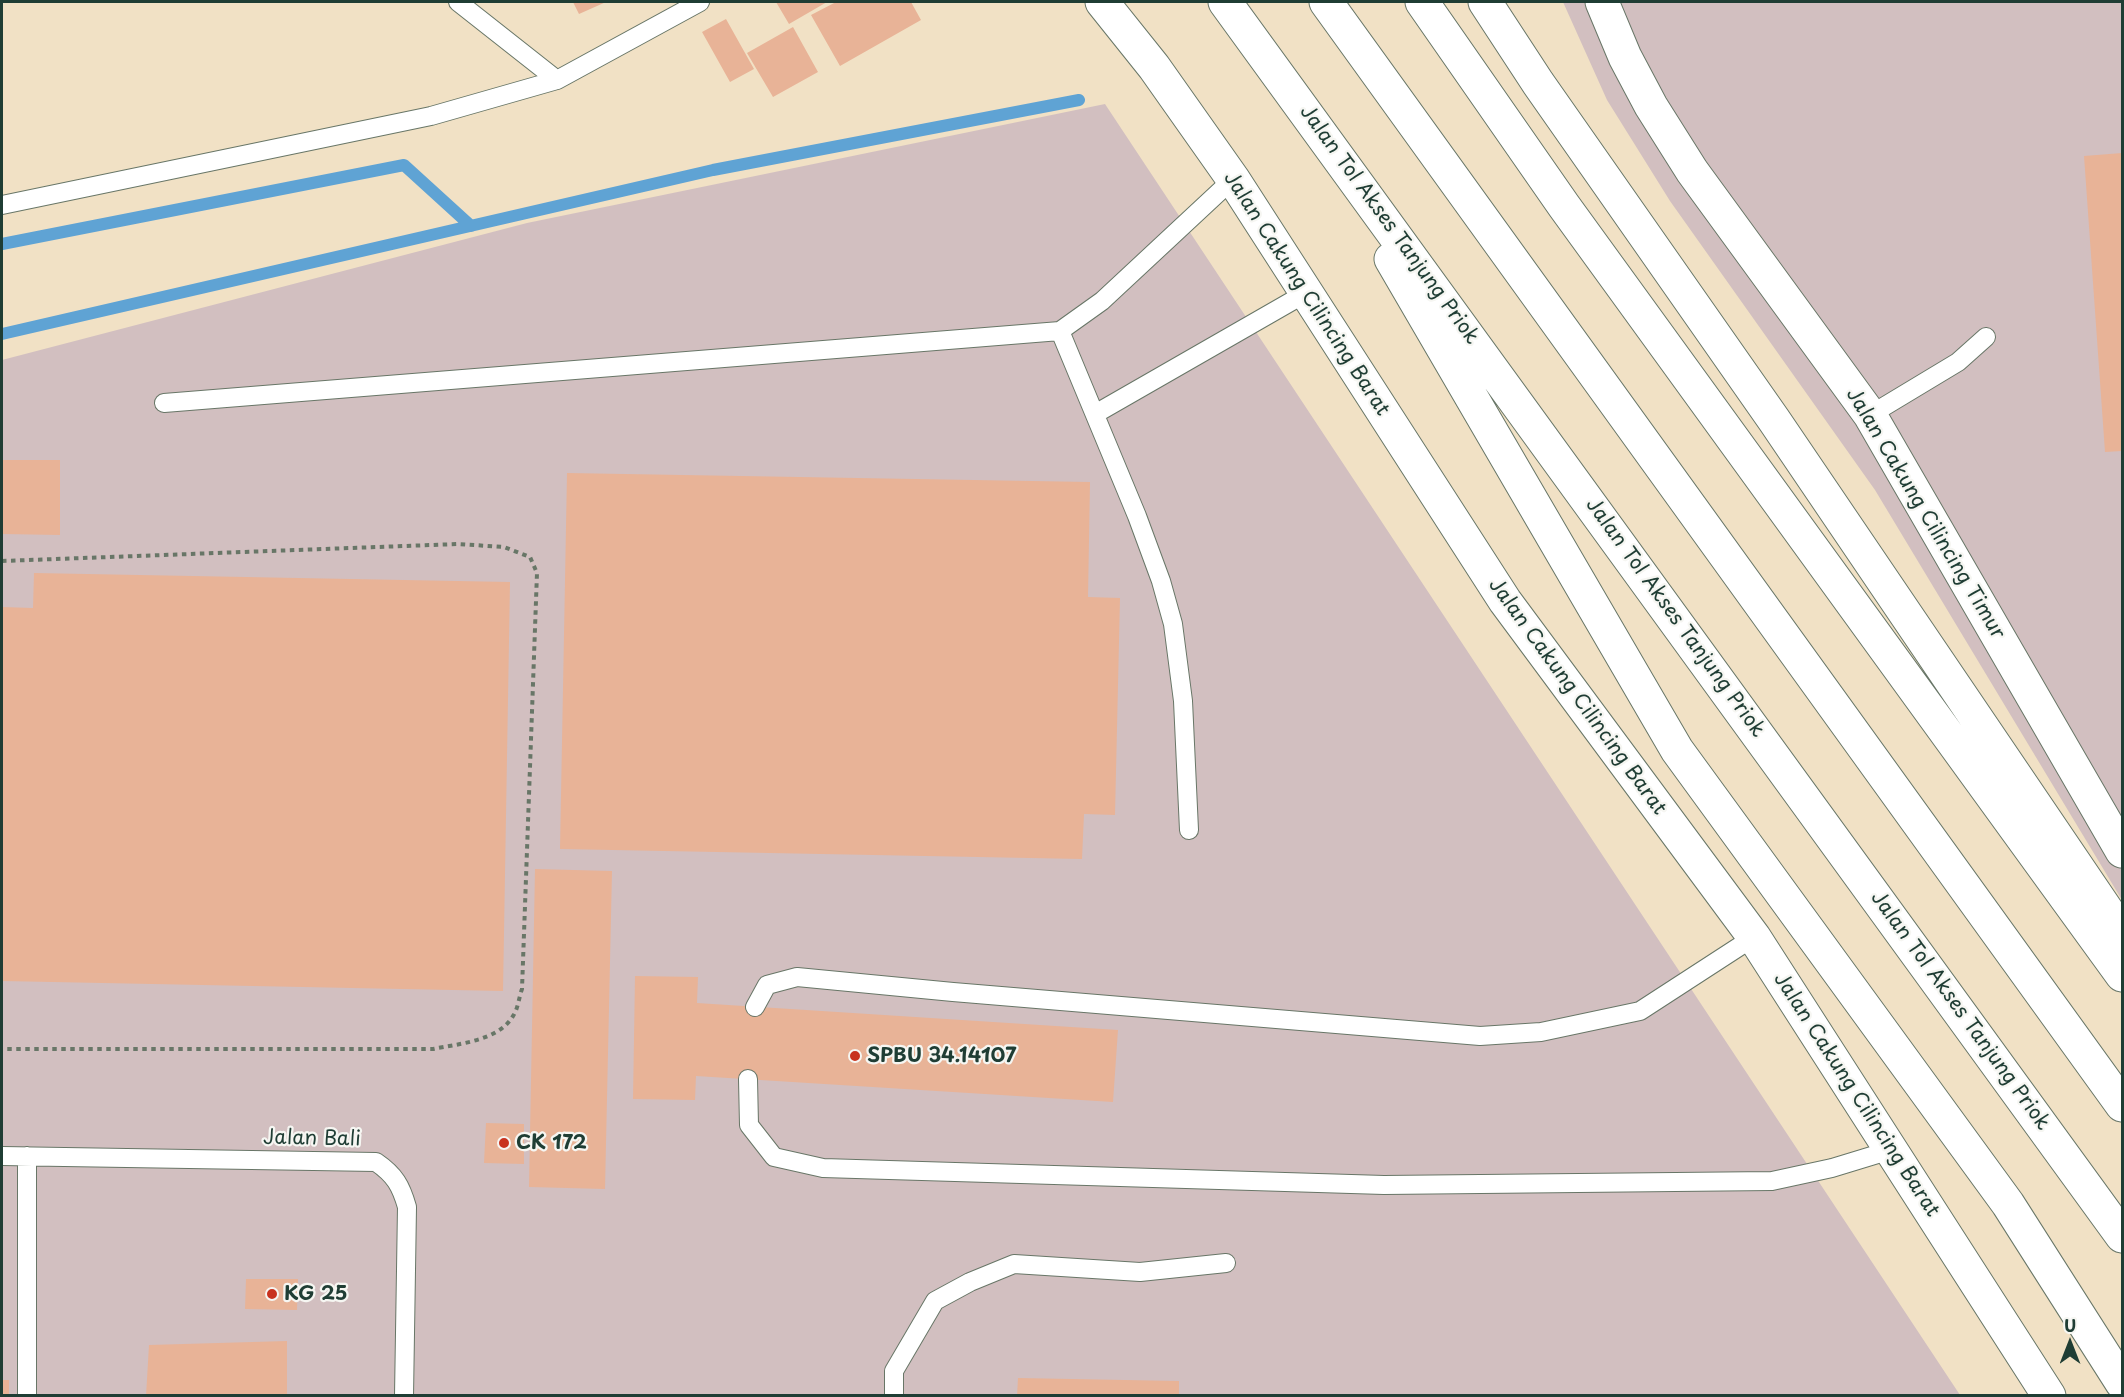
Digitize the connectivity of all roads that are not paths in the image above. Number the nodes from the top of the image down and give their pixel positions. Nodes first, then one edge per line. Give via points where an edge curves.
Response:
1 (458, 2) edge
2 (699, 2) edge
3 (1102, 2) edge
4 (1225, 2) edge
5 (1326, 2) edge
6 (1422, 2) edge
7 (1485, 2) edge
8 (1602, 2) edge
9 (557, 80) junction
10 (1301, 104) junction
11 (1233, 179) junction
12 (2, 205) edge
13 (1294, 301) junction
14 (1060, 331) junction
15 (1986, 337) dead end
16 (164, 403) dead end
17 (1095, 414) junction
18 (1870, 415) junction
19 (1189, 830) dead end
20 (2122, 851) edge
21 (2122, 933) edge
22 (1754, 937) junction
23 (2122, 975) edge
24 (755, 1007) dead end
25 (748, 1079) dead end
26 (2122, 1105) edge
27 (1891, 1150) junction
28 (2, 1156) edge
29 (27, 1156) junction
30 (2122, 1236) edge
31 (1226, 1263) dead end
32 (2122, 1383) edge
33 (27, 1395) edge
34 (404, 1395) edge
35 (894, 1395) edge
36 (2049, 1395) edge

1 - 9 lane
2 - 9 lane
3 - 11 highway, Jalan Cakung Cilincing Barat via 1154,67
4 - 10 highway, Jalan Tol Akses Tanjung Priok
5 - 26 highway
6 - 23 highway via 1571,215
7 - 21 highway
8 - 18 highway, Jalan Cakung Cilincing Timur via 1651,106 1692,171
9 - 12 lane via 431,116
10 - 30 highway, Jalan Tol Akses Tanjung Priok
10 - 32 highway via 1677,750 2008,1204
11 - 13 highway, Jalan Cakung Cilincing Barat
11 - 14 lane via 1102,301
13 - 17 lane
13 - 22 highway, Jalan Cakung Cilincing Barat via 1505,601
14 - 16 lane
14 - 17 lane
15 - 18 lane via 1958,362
17 - 19 lane via 1137,516 1173,624 1183,701
18 - 20 highway, Jalan Cakung Cilincing Timur
22 - 24 lane via 1640,1011 1541,1032 1480,1035 797,977 767,985
22 - 27 highway, Jalan Cakung Cilincing Barat
25 - 27 lane via 749,1125 774,1157 823,1168 1384,1185 1772,1181
27 - 36 highway, Jalan Cakung Cilincing Barat
28 - 29 lane, Jalan Bali
29 - 33 lane
29 - 34 lane, Jalan Bali via 376,1162 401,1185 407,1208
31 - 35 lane via 1140,1272 1014,1264 934,1301 894,1371

